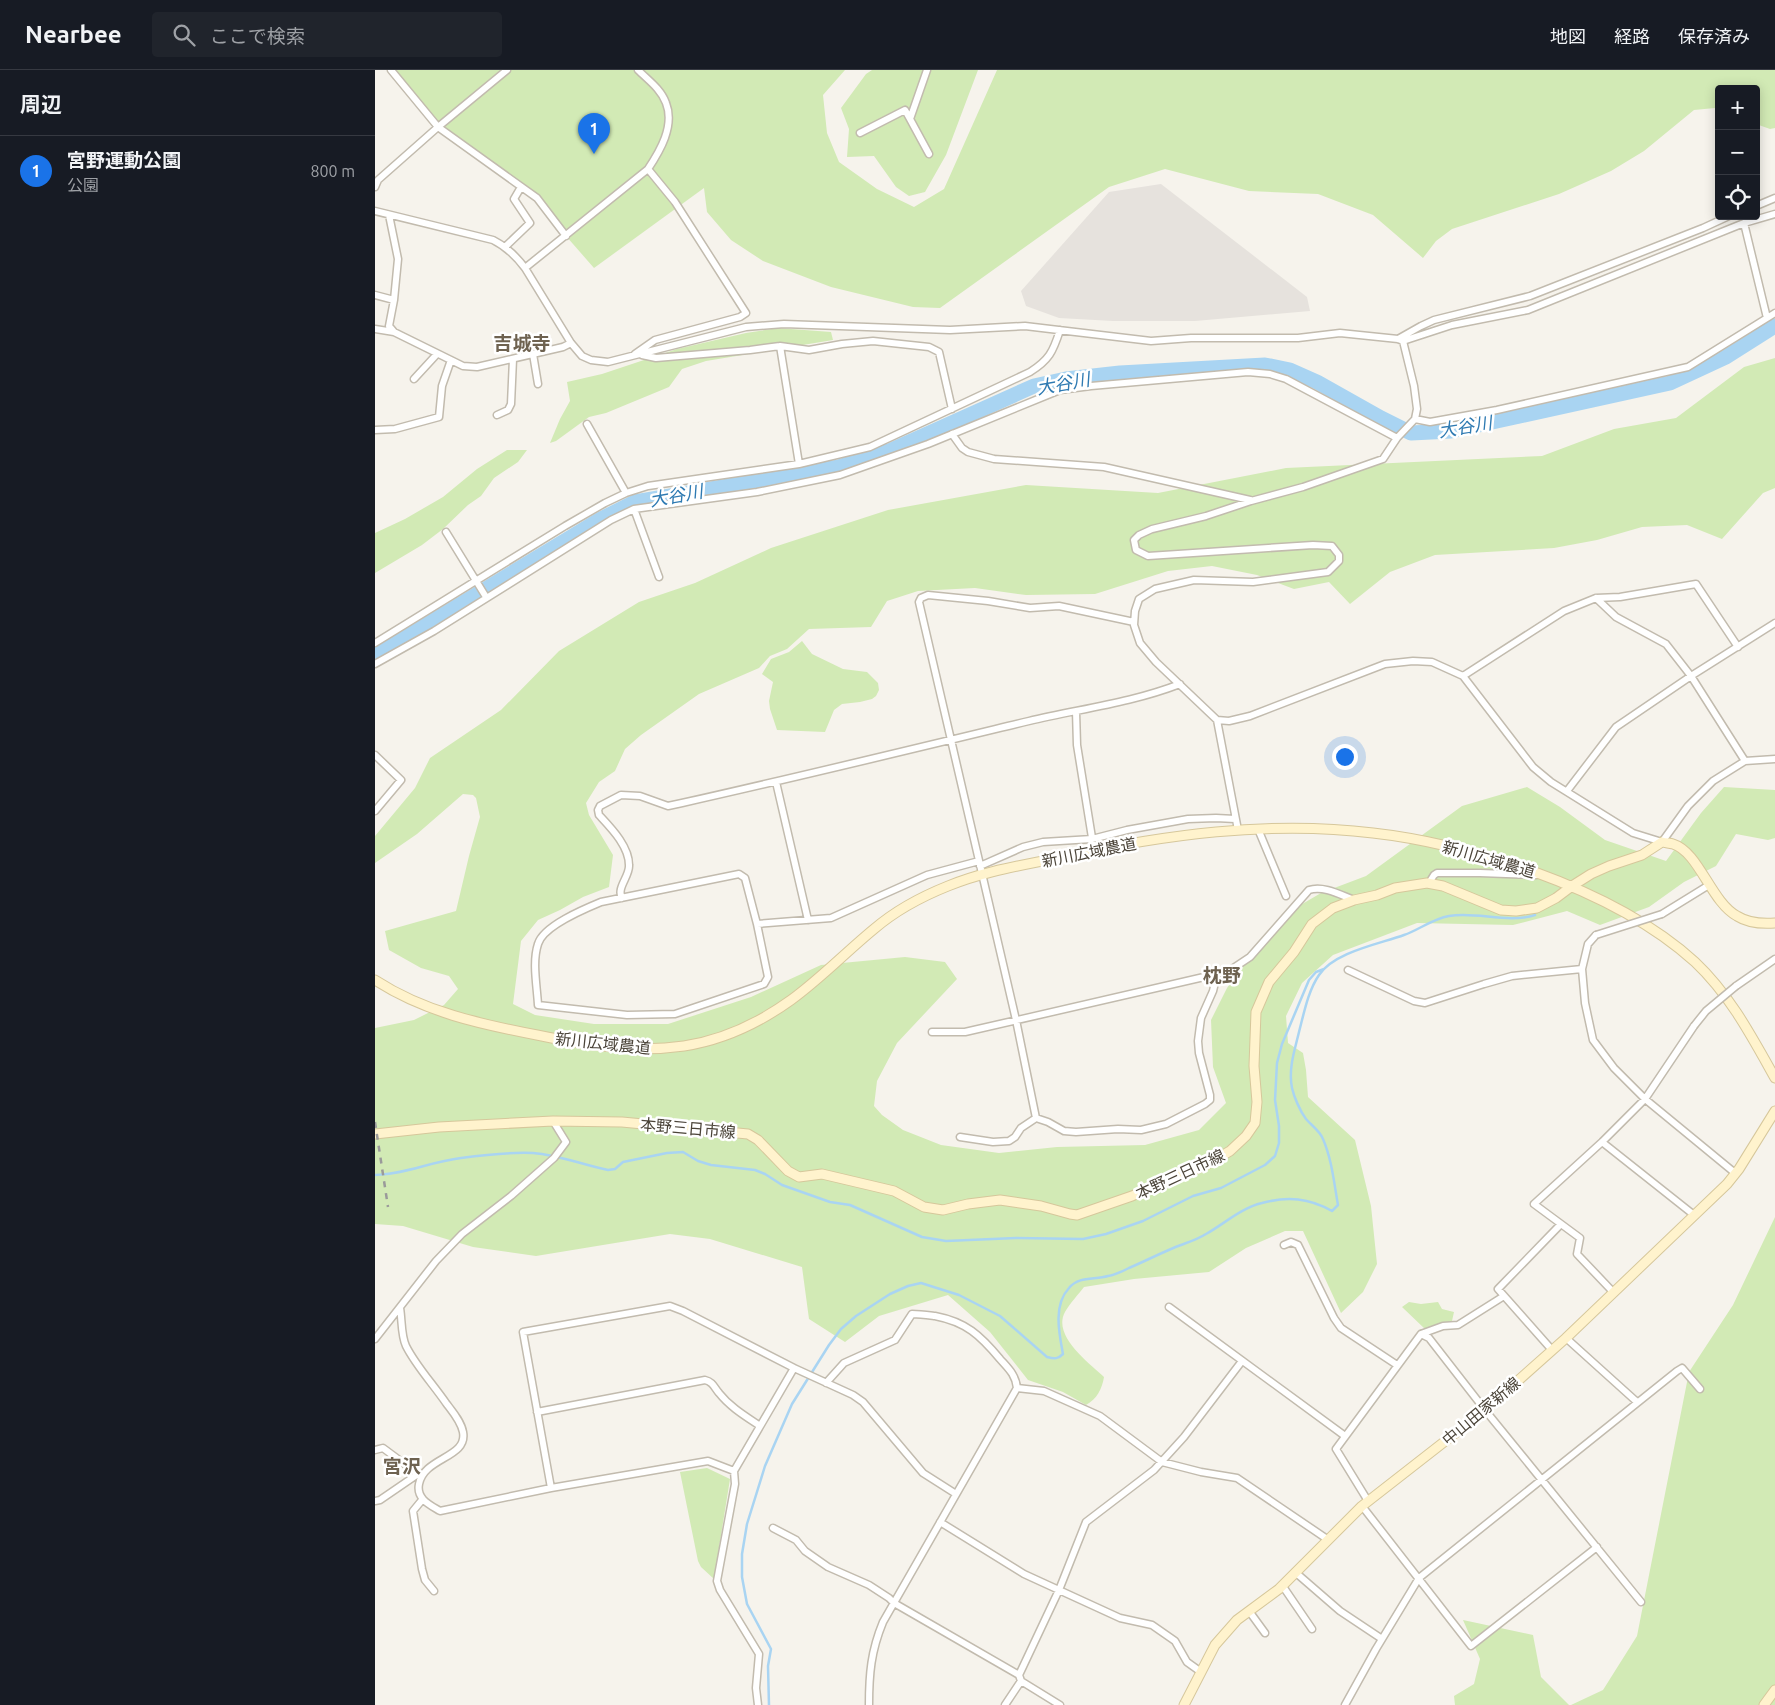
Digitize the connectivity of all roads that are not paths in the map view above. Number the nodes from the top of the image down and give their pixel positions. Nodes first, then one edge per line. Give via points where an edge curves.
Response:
1 (391, 70) edge
2 (507, 70) edge
3 (638, 70) edge
4 (927, 70) edge
5 (910, 119) junction
6 (438, 127) junction
7 (861, 133) dead end
8 (929, 154) dead end
9 (648, 169) junction
10 (375, 187) edge
11 (521, 187) junction
12 (1775, 198) edge
13 (1760, 204) edge
14 (375, 211) edge
15 (1775, 214) edge
16 (389, 215) junction
17 (1720, 220) edge
18 (1744, 223) junction
19 (566, 236) junction
20 (505, 246) junction
21 (525, 268) junction
22 (375, 295) edge
23 (394, 300) junction
24 (1775, 313) edge
25 (1767, 318) junction
26 (375, 329) edge
27 (1060, 330) junction
28 (394, 332) junction
29 (1401, 340) junction
30 (571, 343) junction
31 (780, 346) junction
32 (437, 354) junction
33 (533, 354) junction
34 (641, 354) junction
35 (632, 356) junction
36 (513, 359) junction
37 (451, 360) junction
38 (414, 379) dead end
39 (538, 384) dead end
40 (952, 409) junction
41 (497, 415) dead end
42 (1415, 419) junction
43 (587, 424) dead end
44 (375, 430) edge
45 (952, 434) junction
46 (1397, 438) junction
47 (799, 464) junction
48 (626, 494) junction
49 (1251, 501) junction
50 (634, 509) junction
51 (446, 532) dead end
52 (659, 577) dead end
53 (476, 581) junction
54 (486, 597) junction
55 (1596, 598) junction
56 (1134, 622) junction
57 (1775, 623) edge
58 (375, 644) edge
59 (1738, 647) junction
60 (375, 664) edge
61 (1463, 676) junction
62 (1691, 676) junction
63 (1180, 684) junction
64 (1076, 711) junction
65 (1217, 720) junction
66 (951, 740) junction
67 (375, 755) edge
68 (1775, 759) edge
69 (1745, 762) junction
70 (776, 782) junction
71 (1567, 791) junction
72 (375, 811) edge
73 (1235, 819) junction
74 (1258, 829) junction
75 (1238, 830) junction
76 (1092, 839) junction
77 (1662, 842) junction
78 (1094, 850) junction
79 (980, 867) junction
80 (1542, 875) junction
81 (1429, 883) junction
82 (1709, 885) junction
83 (1572, 886) junction
84 (1286, 896) dead end
85 (622, 898) junction
86 (1354, 900) junction
87 (808, 920) junction
88 (1775, 923) edge
89 (757, 924) junction
90 (1775, 959) edge
91 (1582, 969) junction
92 (1348, 970) dead end
93 (1217, 974) junction
94 (375, 980) edge
95 (1016, 1020) junction
96 (932, 1032) dead end
97 (1775, 1078) edge
98 (1645, 1099) junction
99 (1775, 1111) edge
100 (1036, 1118) junction
101 (553, 1121) junction
102 (375, 1134) edge
103 (960, 1137) dead end
104 (1602, 1142) junction
105 (1735, 1173) junction
106 (1695, 1214) junction
107 (1561, 1224) junction
108 (1284, 1245) dead end
109 (1614, 1293) junction
110 (1504, 1296) junction
111 (1169, 1307) dead end
112 (400, 1308) junction
113 (1421, 1334) junction
114 (1566, 1338) junction
115 (375, 1339) edge
116 (1552, 1350) junction
117 (1242, 1361) junction
118 (1397, 1365) junction
119 (794, 1368) junction
120 (826, 1384) junction
121 (1017, 1388) junction
122 (1700, 1389) dead end
123 (1637, 1402) junction
124 (1485, 1410) junction
125 (537, 1412) junction
126 (760, 1426) junction
127 (1345, 1436) junction
128 (375, 1450) edge
129 (1162, 1462) junction
130 (734, 1472) junction
131 (420, 1475) junction
132 (1543, 1479) junction
133 (551, 1488) junction
134 (956, 1494) junction
135 (422, 1500) junction
136 (375, 1501) edge
137 (1365, 1504) junction
138 (940, 1522) junction
139 (773, 1528) dead end
140 (1327, 1539) junction
141 (1597, 1548) junction
142 (1295, 1572) junction
143 (1419, 1578) junction
144 (1282, 1585) junction
145 (1059, 1590) junction
146 (435, 1591) dead end
147 (1641, 1602) dead end
148 (894, 1603) junction
149 (1249, 1611) junction
150 (1312, 1630) dead end
151 (1265, 1633) dead end
152 (1382, 1639) junction
153 (1201, 1672) junction
154 (1020, 1678) junction
155 (1775, 1690) edge
156 (758, 1705) edge
157 (869, 1705) edge
158 (1005, 1705) edge
159 (1060, 1705) edge
160 (1184, 1705) edge
161 (1345, 1705) edge
162 (1764, 1705) edge

1 - 6 street
2 - 6 street
3 - 9 street via 655,86 666,103 668,118 666,135
4 - 5 street
5 - 7 street via 905,110
5 - 8 street
6 - 10 street via 378,180
6 - 11 street
9 - 19 street
9 - 35 street via 675,202 746,313 655,340
11 - 19 street via 537,198
11 - 20 street via 514,199 531,223
12 - 13 street
14 - 16 street
15 - 18 street
16 - 20 street via 493,240
16 - 23 street via 397,259
17 - 29 street via 1530,296 1434,320
18 - 25 street
18 - 29 street via 1528,310 1452,325
19 - 21 street
20 - 21 street
21 - 30 street
22 - 23 street
23 - 28 street via 389,326
24 - 25 street
25 - 42 street via 1689,367 1497,410 1430,422
26 - 28 street
27 - 29 street via 1151,341 1298,338 1340,333
27 - 34 street via 1025,326 950,330 784,324 746,327
27 - 40 street via 1053,352 1042,364
28 - 32 street
29 - 42 street via 1414,386
30 - 33 street
30 - 35 street via 582,356 591,360 608,362
31 - 34 street via 656,358
31 - 40 street via 809,350 873,341 929,347 939,352
31 - 47 street
32 - 37 street
32 - 38 street
33 - 36 street
33 - 39 street
34 - 35 street
36 - 37 street via 477,368
36 - 41 street via 511,404 508,410
37 - 44 street via 442,386 439,417
40 - 47 street via 871,447
42 - 46 street
43 - 48 street
45 - 46 street via 1060,390 1249,372 1286,379
45 - 49 street via 968,452 994,459 1104,468
45 - 50 street via 841,475 757,492
46 - 49 street via 1383,459
47 - 48 street via 648,486
48 - 53 street via 605,502
49 - 56 street via 1153,529 1134,540 1136,550 1148,556 1333,546 1339,562 1328,572 1253,582 1194,580 1155,589 1139,598
50 - 52 street
50 - 54 street
51 - 53 street
53 - 54 street
53 - 58 street
54 - 60 street
55 - 59 street via 1696,584
55 - 61 street via 1564,611
55 - 62 street via 1616,617 1666,644
56 - 63 street via 1141,643
56 - 66 street via 1059,606 1030,608 928,595 921,598 919,602
57 - 59 street
59 - 62 street
61 - 65 street via 1432,662 1385,664 1250,716 1229,722
61 - 71 street via 1533,767
62 - 69 street
62 - 71 street via 1616,727
63 - 64 street via 1163,691
63 - 65 street
64 - 66 street
64 - 76 street via 1077,746
65 - 73 street
66 - 70 street
66 - 79 street
67 - 72 street via 401,780
68 - 69 street
69 - 77 street via 1713,781 1688,806
70 - 85 street via 668,806 640,796 621,795 600,806 599,815 627,856 629,871 620,889
70 - 87 street
71 - 77 street via 1633,833
73 - 75 street
73 - 76 street via 1160,823
74 - 75 main road, 新川広域農道
74 - 80 main road, 新川広域農道 via 1305,828 1409,838 1499,860
74 - 84 street
75 - 78 main road, 新川広域農道
76 - 78 street
76 - 79 street via 1043,842 1023,847
77 - 82 main road via 1675,844 1691,857
77 - 83 main road, 本野三日市線
78 - 79 main road, 新川広域農道
79 - 87 street via 927,875 831,918
79 - 94 main road, 新川広域農道 via 878,925 792,1000 729,1035 685,1046 639,1050 586,1044 479,1024 397,995
79 - 95 street
80 - 81 street via 1437,873
80 - 83 main road, 新川広域農道
81 - 83 main road, 本野三日市線 via 1501,910 1516,911 1537,908
81 - 86 main road, 本野三日市線 via 1411,884
82 - 88 main road via 1737,916 1763,924
82 - 91 street, bridge via 1661,914 1595,935 1588,944
83 - 97 main road, 新川広域農道 via 1627,915 1697,964 1741,1017
85 - 89 street via 739,874 745,878
85 - 89 street via 586,908 547,930 538,942 538,1005 627,1015 675,1014 764,984 768,977
86 - 93 street via 1325,889 1309,890 1249,957 1232,969
86 - 101 main road, 本野三日市線 via 1333,908 1312,924 1269,982 1256,1012 1254,1066 1257,1102 1255,1123 1246,1136 1230,1151 1204,1166 1132,1196 1077,1214 1000,1200 943,1210 924,1207 894,1191 822,1174 799,1176 788,1171 748,1134 622,1122
87 - 89 street
90 - 98 street, bridge via 1706,1011
91 - 92 street via 1512,976 1425,1003
91 - 98 street via 1593,1040
93 - 95 street
93 - 100 street via 1201,1018 1198,1041 1210,1094 1210,1100 1205,1104 1166,1124 1141,1130 1064,1131
95 - 96 street via 965,1032
95 - 100 street
98 - 104 street
98 - 105 street
99 - 105 main road, 中山田家新線
100 - 103 street via 1009,1141
101 - 102 main road, 本野三日市線
101 - 112 street via 566,1142 554,1158 462,1234 430,1268
104 - 106 street
104 - 107 street via 1534,1204
105 - 106 main road, 中山田家新線
106 - 109 main road, 中山田家新線
107 - 109 street via 1580,1238 1577,1254
107 - 110 street via 1499,1289
108 - 118 street via 1291,1242 1298,1245 1341,1328
109 - 114 main road, 中山田家新線
110 - 113 street via 1458,1325 1443,1326
110 - 116 street
111 - 117 street
112 - 115 street
112 - 131 street via 405,1344 464,1433 463,1443 455,1451
113 - 118 street
113 - 124 street via 1429,1338
114 - 116 main road, 中山田家新線
114 - 123 street
116 - 124 main road, 中山田家新線
117 - 127 street
117 - 129 street
118 - 127 street
119 - 120 street
119 - 125 street via 670,1306 617,1315 523,1332
119 - 126 street
120 - 121 street via 844,1363 895,1340 912,1314 921,1314 960,1322 985,1341 1016,1378
120 - 134 street via 863,1402 923,1473
121 - 129 street via 1044,1391 1100,1416
121 - 134 street
122 - 123 street via 1682,1368
123 - 132 street
124 - 132 street
124 - 137 main road, 中山田家新線
125 - 126 street via 705,1380
125 - 133 street
126 - 130 street
127 - 137 street via 1336,1449
128 - 131 street via 383,1448
129 - 140 street via 1237,1478
129 - 145 street via 1086,1522
130 - 133 street via 708,1461
130 - 156 street via 735,1484 717,1581 759,1654
131 - 135 street via 418,1489
131 - 136 street
132 - 141 street
132 - 143 street
133 - 135 street via 440,1511
134 - 138 street
135 - 146 street via 413,1511 425,1580
137 - 140 main road, 中山田家新線
137 - 143 street
138 - 145 street via 1024,1574
138 - 148 street
139 - 148 street via 796,1540 827,1567 869,1585
140 - 142 main road, 中山田家新線
141 - 143 street via 1471,1646
141 - 147 street
142 - 144 main road, 中山田家新線
142 - 152 street via 1340,1611
143 - 152 street
144 - 149 main road, 中山田家新線
144 - 150 street
145 - 153 street via 1120,1618 1152,1625 1175,1642 1187,1662
145 - 154 street
148 - 154 street
148 - 157 street via 875,1643 869,1674
149 - 151 street
149 - 153 main road, 中山田家新線 via 1223,1634
152 - 161 street
153 - 160 main road, 中山田家新線
154 - 158 street
154 - 159 street
155 - 162 main road

